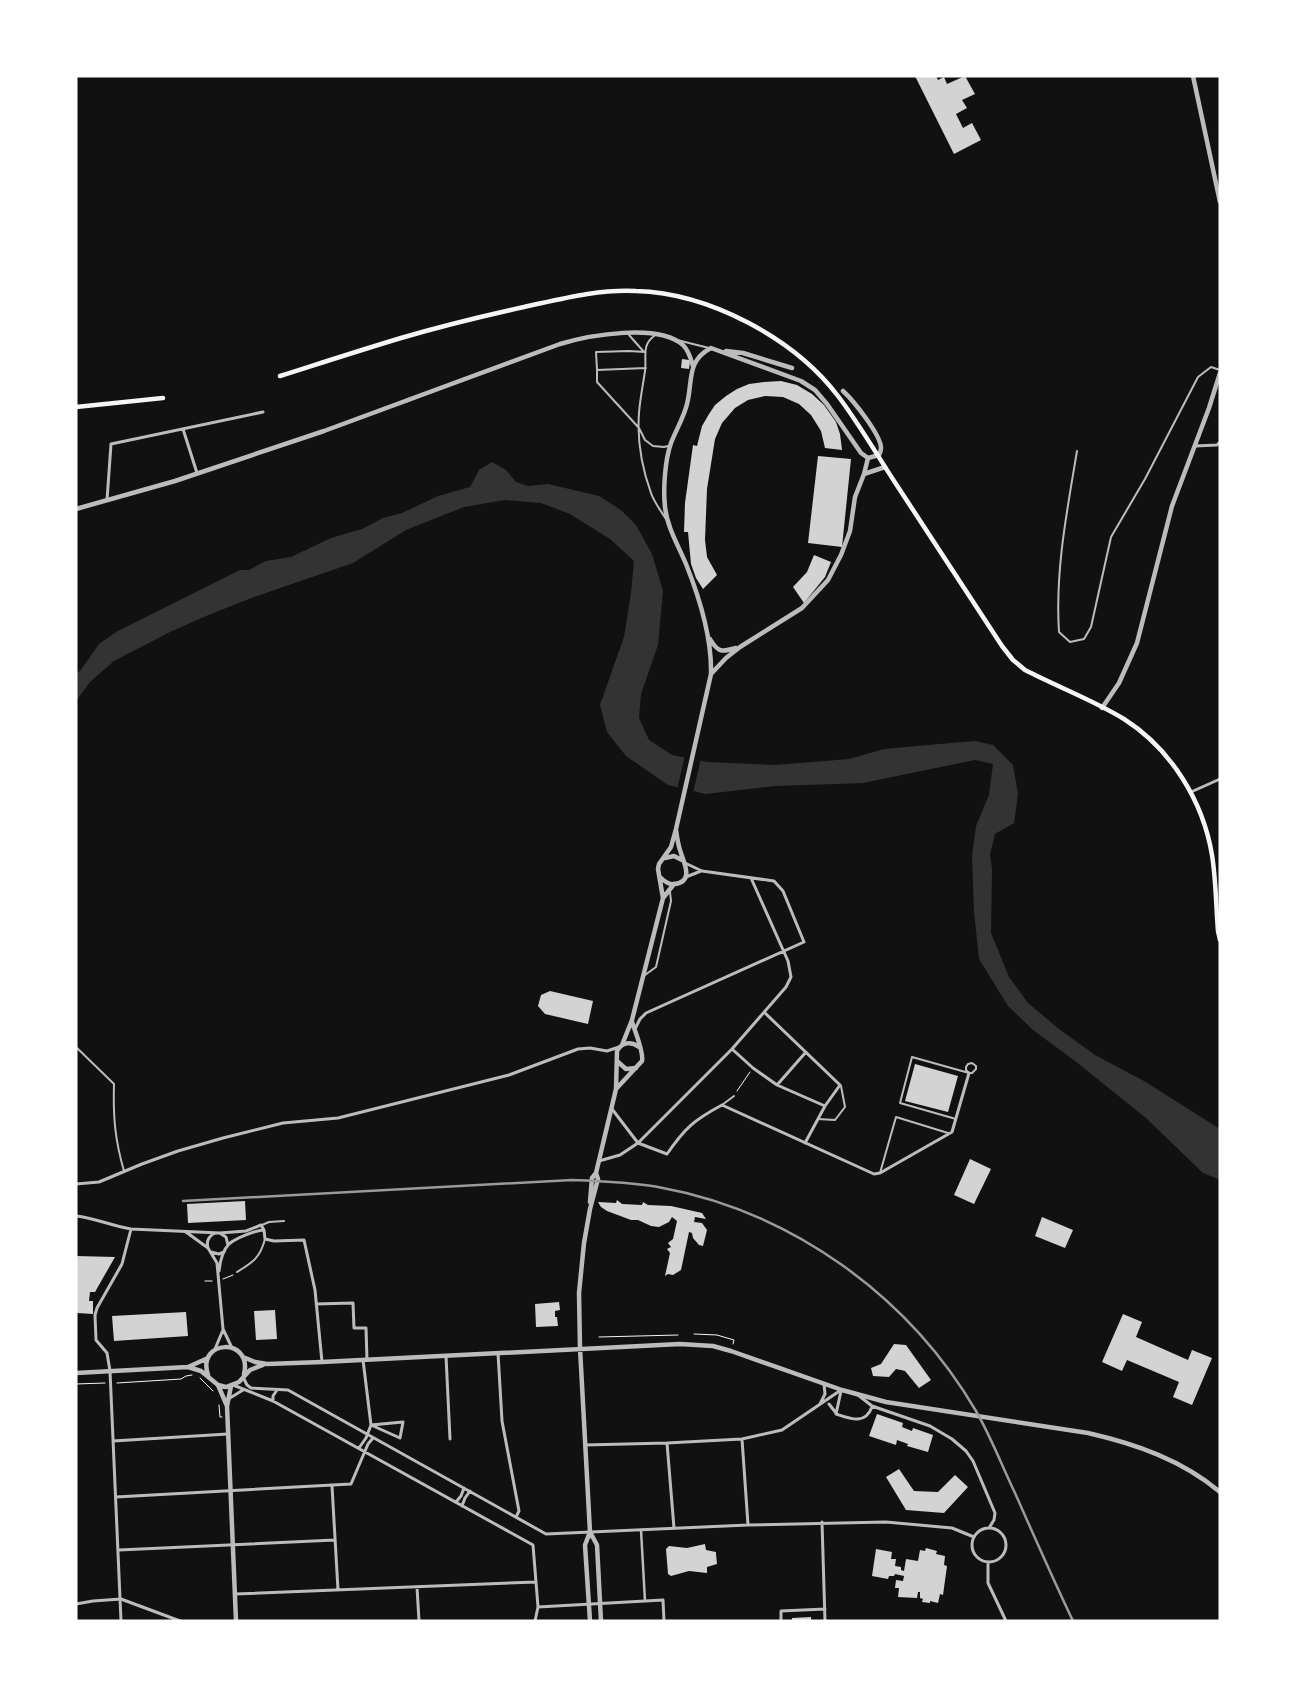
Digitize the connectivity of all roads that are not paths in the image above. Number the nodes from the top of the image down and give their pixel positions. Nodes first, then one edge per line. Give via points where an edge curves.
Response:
1 (1193, 76) edge
2 (1220, 202) edge
3 (627, 333) junction
4 (656, 334) junction
5 (673, 338) junction
6 (711, 348) junction
7 (721, 351) junction
8 (645, 352) junction
9 (693, 366) junction
10 (646, 368) junction
11 (792, 368) dead end
12 (596, 370) junction
13 (1220, 371) edge
14 (280, 376) dead end
15 (843, 391) dead end
16 (163, 398) dead end
17 (76, 408) edge
18 (263, 412) dead end
19 (639, 428) junction
20 (183, 429) junction
21 (1220, 442) edge
22 (670, 445) junction
23 (1195, 446) junction
24 (1077, 451) dead end
25 (879, 456) junction
26 (868, 458) junction
27 (886, 466) junction
28 (197, 474) junction
29 (864, 474) junction
30 (107, 500) junction
31 (76, 509) edge
32 (668, 522) junction
33 (709, 636) junction
34 (740, 647) junction
35 (711, 676) junction
36 (1102, 708) junction
37 (1220, 779) edge
38 (1191, 792) junction
39 (676, 829) junction
40 (664, 858) junction
41 (683, 861) junction
42 (702, 871) junction
43 (660, 877) junction
44 (685, 877) junction
45 (751, 878) junction
46 (674, 884) junction
47 (670, 890) junction
48 (664, 898) junction
49 (1220, 940) edge
50 (783, 951) junction
51 (643, 977) junction
52 (765, 1013) junction
53 (632, 1020) junction
54 (635, 1030) junction
55 (621, 1046) junction
56 (76, 1047) edge
57 (639, 1047) junction
58 (732, 1049) junction
59 (607, 1051) junction
60 (806, 1052) junction
61 (617, 1060) junction
62 (637, 1067) junction
63 (969, 1073) junction
64 (777, 1085) junction
65 (840, 1085) junction
66 (616, 1089) junction
67 (734, 1096) road end
68 (722, 1105) junction
69 (825, 1106) junction
70 (612, 1109) junction
71 (818, 1119) junction
72 (957, 1119) junction
73 (948, 1134) junction
74 (638, 1143) junction
75 (805, 1143) junction
76 (598, 1161) junction
77 (124, 1171) junction
78 (880, 1173) junction
79 (76, 1184) edge
80 (76, 1216) edge
81 (284, 1221) dead end
82 (260, 1225) junction
83 (131, 1229) junction
84 (264, 1230) junction
85 (184, 1231) junction
86 (238, 1231) junction
87 (218, 1233) junction
88 (240, 1239) junction
89 (265, 1239) junction
90 (228, 1245) junction
91 (209, 1249) junction
92 (225, 1251) junction
93 (237, 1272) dead end
94 (218, 1281) junction
95 (316, 1304) junction
96 (223, 1329) junction
97 (232, 1348) junction
98 (580, 1348) junction
99 (214, 1350) junction
100 (498, 1352) junction
101 (446, 1356) junction
102 (243, 1357) junction
103 (208, 1358) junction
104 (365, 1360) junction
105 (322, 1362) junction
106 (266, 1364) junction
107 (188, 1367) junction
108 (110, 1371) junction
109 (76, 1373) edge
110 (208, 1375) junction
111 (244, 1375) junction
112 (824, 1384) junction
113 (218, 1385) junction
114 (232, 1386) junction
115 (278, 1389) junction
116 (243, 1390) junction
117 (842, 1390) junction
118 (858, 1394) junction
119 (229, 1398) junction
120 (273, 1401) junction
121 (829, 1404) dead end
122 (820, 1405) junction
123 (227, 1406) junction
124 (872, 1406) junction
125 (836, 1414) junction
126 (371, 1425) junction
127 (228, 1434) junction
128 (367, 1434) junction
129 (373, 1438) junction
130 (450, 1439) dead end
131 (742, 1439) junction
132 (113, 1441) junction
133 (667, 1443) junction
134 (586, 1444) junction
135 (359, 1449) junction
136 (366, 1452) junction
137 (332, 1486) junction
138 (464, 1488) junction
139 (231, 1490) junction
140 (470, 1491) junction
141 (1220, 1492) edge
142 (116, 1497) junction
143 (456, 1502) junction
144 (462, 1506) junction
145 (516, 1517) junction
146 (822, 1522) junction
147 (748, 1525) junction
148 (674, 1528) junction
149 (989, 1528) junction
150 (640, 1530) junction
151 (590, 1532) junction
152 (974, 1537) junction
153 (335, 1540) junction
154 (233, 1544) junction
155 (118, 1550) junction
156 (988, 1562) junction
157 (536, 1582) junction
158 (417, 1587) junction
159 (338, 1590) junction
160 (235, 1594) junction
161 (121, 1599) junction
162 (645, 1601) junction
163 (76, 1604) edge
164 (589, 1604) junction
165 (600, 1604) junction
166 (538, 1607) junction
167 (825, 1608) junction
168 (168, 1619) edge
169 (122, 1621) edge
170 (180, 1621) edge
171 (236, 1621) edge
172 (419, 1621) edge
173 (534, 1621) edge
174 (590, 1621) edge
175 (601, 1621) edge
176 (664, 1621) edge
177 (781, 1621) edge
178 (825, 1621) edge
179 (1006, 1621) edge

1 - 2 street
3 - 4 street
3 - 8 lane
3 - 28 street via 600,334 560,344 333,428
4 - 5 street
4 - 8 lane via 649,340
5 - 6 lane
5 - 9 street via 684,346
6 - 7 street
6 - 9 street via 703,352
7 - 11 street via 743,353
7 - 26 street via 801,381 815,390
8 - 10 lane
8 - 12 lane via 596,352
9 - 22 street via 687,405
10 - 12 lane
10 - 19 lane
12 - 19 lane via 597,382
13 - 23 street
13 - 24 lane via 1211,367 1198,377 1145,480 1111,537 1090,627 1084,639 1070,642 1059,632 1058,615 1064,520
14 - 25 main road via 401,338 519,308 584,294 656,292 726,311 777,340 815,370 838,396
15 - 25 street via 880,441 882,449
16 - 17 main road
18 - 20 street
19 - 22 lane via 645,440 653,446
19 - 32 lane via 642,461 651,494
20 - 28 street
20 - 30 street via 111,444
21 - 23 street
22 - 32 street via 665,486
23 - 36 street via 1172,506 1137,643 1119,683
25 - 26 street
25 - 27 main road
26 - 29 street
27 - 29 street
27 - 36 main road via 987,625 1013,660 1025,670
28 - 30 street
29 - 34 street via 855,497 850,532 828,580 802,608
30 - 31 street
32 - 33 street via 691,576
33 - 34 street via 720,651
33 - 35 street
34 - 35 street via 722,661
35 - 39 street
36 - 38 main road via 1148,738 1170,761
37 - 38 street
38 - 49 main road via 1202,814 1212,857
39 - 40 street
39 - 41 street
40 - 41 street via 674,856
40 - 43 street via 659,864
41 - 42 street
41 - 44 street via 687,870
42 - 44 street
42 - 45 street
43 - 46 street via 666,883
43 - 48 street
44 - 46 street
45 - 50 street
45 - 50 street via 774,882 783,891 804,942
46 - 47 street
47 - 48 street
47 - 51 lane via 656,967
48 - 51 street
50 - 52 street via 791,977
50 - 54 street via 646,1013
51 - 53 street
52 - 58 street
52 - 60 street
53 - 54 street
53 - 55 street
54 - 57 street
55 - 57 street via 629,1043
55 - 59 street
55 - 61 street via 616,1054
56 - 77 lane via 114,1084 116,1145
57 - 62 street via 643,1056
58 - 64 street
58 - 74 street
59 - 61 street
59 - 77 street via 578,1049 509,1075 338,1118 283,1123 178,1151
60 - 64 street
60 - 65 street
61 - 62 street via 626,1069
61 - 66 street
62 - 66 street
63 - 63 lane via 976,1069 972,1063 966,1067
63 - 72 street
63 - 72 lane via 912,1057 902,1094 900,1103
64 - 69 street
65 - 69 street
65 - 71 lane via 845,1107 835,1120
66 - 70 street
67 - 68 lane
68 - 74 street via 691,1123 667,1154
68 - 75 street
69 - 71 street
70 - 74 street
70 - 76 street
71 - 75 street
72 - 73 street
73 - 78 street
73 - 78 lane via 896,1117
74 - 76 street via 620,1155
75 - 78 street via 874,1174
76 - 98 street via 591,1184 580,1270
77 - 79 street via 100,1182
80 - 83 street
81 - 82 lane
82 - 84 street
82 - 86 street
83 - 85 street
83 - 108 street via 122,1264 95,1315 96,1340 107,1353
84 - 88 street
84 - 89 street
85 - 87 street
85 - 91 street
86 - 87 street
86 - 88 lane
87 - 90 street via 226,1237
87 - 91 street via 209,1237
88 - 90 street
89 - 93 lane via 262,1251 253,1262
89 - 95 street via 304,1240
90 - 92 street
91 - 92 street via 219,1254
91 - 94 street via 217,1263
92 - 94 street
94 - 96 street
95 - 104 street via 353,1302 354,1328 366,1328
95 - 105 street
96 - 97 street
96 - 99 street
97 - 99 street
97 - 102 street
98 - 100 street
98 - 112 street via 701,1345 731,1351
98 - 134 street
99 - 103 street
100 - 101 street
100 - 145 street via 502,1421 519,1511
101 - 104 street
101 - 130 street
102 - 106 street
102 - 111 street
103 - 107 street
103 - 110 street
104 - 105 street
104 - 126 street
105 - 106 street
106 - 111 street
107 - 108 street
107 - 110 street
108 - 109 street
108 - 132 street
110 - 113 street
111 - 114 street
111 - 115 street via 251,1388
112 - 117 street
112 - 122 street via 825,1394
113 - 114 street
113 - 123 street
114 - 116 street
114 - 119 street
115 - 120 street
115 - 128 street via 288,1390
116 - 119 street
116 - 120 street
117 - 118 street
117 - 122 street
117 - 125 street
118 - 124 street
118 - 141 street via 886,1402 1119,1440 1169,1460
119 - 123 street
120 - 135 street
121 - 125 street
122 - 131 street via 782,1430
123 - 127 street
124 - 125 street via 867,1416 862,1418 851,1419
124 - 149 street via 930,1426 952,1438 966,1451 995,1513
126 - 126 street via 400,1438 403,1422 379,1424
126 - 128 street
127 - 132 street
127 - 139 street
128 - 129 street
128 - 135 street
129 - 136 street
129 - 138 street
131 - 133 street
131 - 147 street
132 - 142 street
133 - 134 street
133 - 148 street
134 - 151 street
135 - 136 street
136 - 137 street via 351,1484
136 - 143 street
137 - 139 street
137 - 153 street
138 - 140 street
138 - 143 street
139 - 142 street
139 - 154 street
140 - 144 street
140 - 145 street
142 - 155 street
143 - 144 street
144 - 157 street via 533,1545
145 - 151 street via 546,1534
146 - 147 street
146 - 152 street via 934,1526 952,1528
146 - 167 street
147 - 148 street
148 - 150 street
149 - 152 street
149 - 156 street via 1002,1534 1005,1548 1001,1557
150 - 151 street
150 - 162 street
151 - 164 street via 586,1545
151 - 165 street via 596,1545
152 - 156 street via 973,1551 979,1559
153 - 154 street
153 - 159 street
154 - 155 street
154 - 160 street
155 - 161 street
156 - 179 street via 988,1582
157 - 158 street
157 - 166 street
158 - 159 street
158 - 172 street
159 - 160 street
160 - 171 street
161 - 163 street
161 - 168 street
161 - 169 street
162 - 165 street
162 - 176 street via 662,1600
164 - 165 street
164 - 166 street
164 - 174 street
165 - 175 street
166 - 173 street
167 - 177 street via 781,1611
167 - 178 street
168 - 170 street

